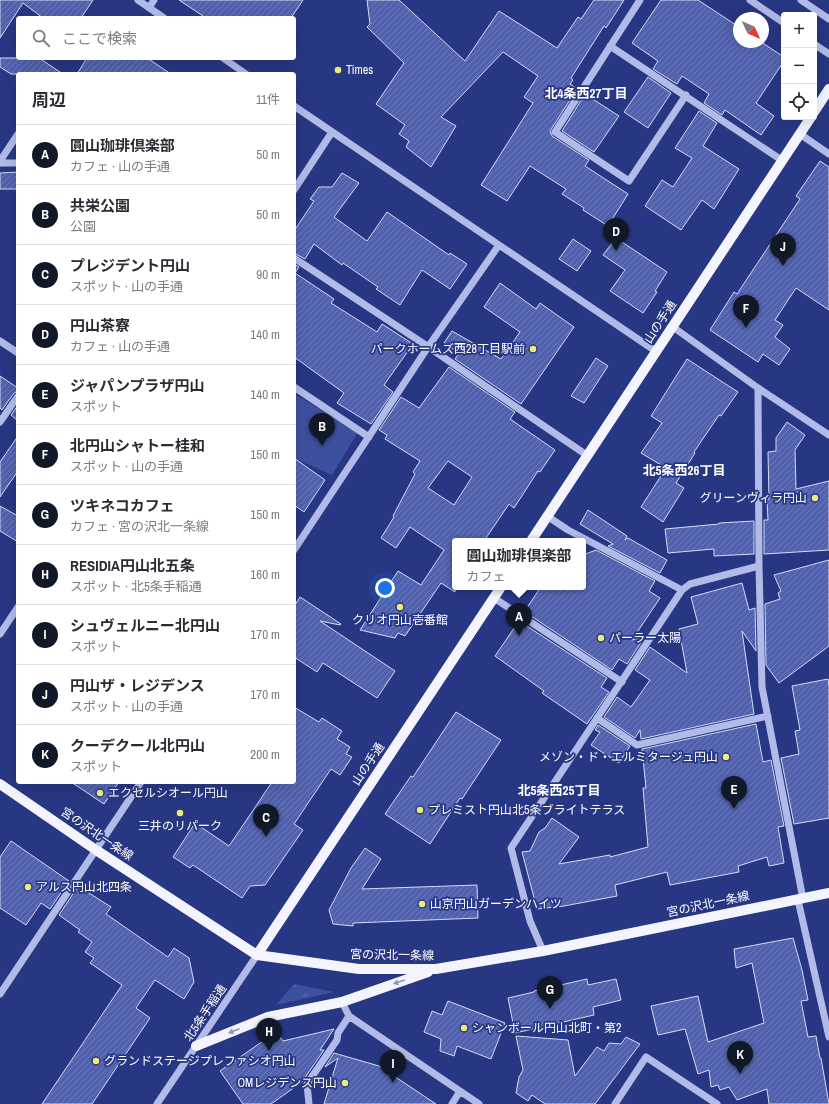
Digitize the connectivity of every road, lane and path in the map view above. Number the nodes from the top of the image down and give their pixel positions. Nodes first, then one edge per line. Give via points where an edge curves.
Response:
1 (138, 0) edge
2 (154, 0) edge
3 (640, 0) edge
4 (750, 0) edge
5 (801, 0) edge
6 (149, 8) junction
7 (161, 16) edge
8 (829, 19) edge
9 (781, 21) edge
10 (610, 46) junction
11 (817, 46) edge
12 (829, 54) edge
13 (226, 60) edge
14 (243, 72) edge
15 (829, 89) edge
16 (686, 96) junction
17 (296, 107) edge
18 (817, 107) edge
19 (809, 120) edge
20 (332, 132) junction
21 (800, 134) junction
22 (16, 137) edge
23 (829, 154) edge
24 (782, 161) junction
25 (0, 162) edge
26 (16, 163) edge
27 (296, 187) edge
28 (499, 245) junction
29 (296, 259) edge
30 (673, 327) junction
31 (0, 341) edge
32 (428, 347) junction
33 (16, 352) edge
34 (657, 352) junction
35 (296, 388) edge
36 (758, 388) junction
37 (16, 399) edge
38 (0, 422) edge
39 (829, 436) edge
40 (369, 437) junction
41 (588, 456) junction
42 (547, 516) junction
43 (533, 538) edge
44 (583, 538) edge
45 (586, 539) edge
46 (296, 547) edge
47 (759, 566) junction
48 (499, 590) edge
49 (682, 590) junction
50 (494, 598) junction
51 (16, 610) edge
52 (0, 634) edge
53 (622, 682) junction
54 (768, 716) junction
55 (598, 718) junction
56 (0, 784) edge
57 (140, 784) edge
58 (96, 850) junction
59 (829, 893) edge
60 (800, 899) junction
61 (543, 951) junction
62 (257, 955) junction
63 (436, 969) junction
64 (0, 994) edge
65 (342, 1002) junction
66 (349, 1016) junction
67 (829, 1037) edge
68 (196, 1046) junction
69 (460, 1091) junction
70 (157, 1104) edge
71 (308, 1104) edge
72 (452, 1104) edge
73 (479, 1104) edge
74 (615, 1104) edge
75 (717, 1104) edge

1 - 6 street
2 - 6 street
3 - 10 street
4 - 9 street
5 - 8 street
6 - 7 street
10 - 16 street
10 - 16 street via 555,132 629,182
11 - 12 street
13 - 14 street
15 - 18 main road
16 - 24 street
17 - 20 street
19 - 21 main road, 山の手通
20 - 27 street
20 - 28 street
21 - 23 street
21 - 24 main road, 山の手通
22 - 25 street
24 - 30 main road, 山の手通
25 - 26 street
28 - 32 street
28 - 34 street
29 - 32 street
30 - 34 main road, 山の手通
30 - 36 street
31 - 33 street
32 - 40 street
32 - 41 street
34 - 41 main road, 山の手通
35 - 40 street
36 - 39 street
36 - 47 street
37 - 38 street
40 - 46 street
41 - 42 main road, 山の手通
42 - 43 main road, 山の手通
42 - 44 street
45 - 49 street
47 - 49 street via 690,584
47 - 54 street via 762,687
48 - 50 main road, 山の手通
49 - 53 street
50 - 53 street
50 - 62 main road, 山の手通
51 - 52 street
53 - 55 street
54 - 55 street via 637,745
54 - 60 street
55 - 61 street via 512,848 530,921
56 - 58 main road, 宮の沢北一条線
57 - 58 street
58 - 62 main road, 宮の沢北一条線
58 - 64 street
59 - 60 main road, 宮の沢北一条線
60 - 61 main road, 宮の沢北一条線
60 - 67 street
61 - 63 main road, 宮の沢北一条線
62 - 63 main road, 宮の沢北一条線 via 358,969
62 - 68 street, 北5条手稲通
63 -> 65 main road
65 - 66 street
65 -> 68 main road via 268,1017
66 - 69 street
66 - 71 street via 338,1033 337,1040 307,1084
68 - 70 street, 北5条手稲通
69 - 72 street
69 - 73 street
74 - 75 street via 646,1057

